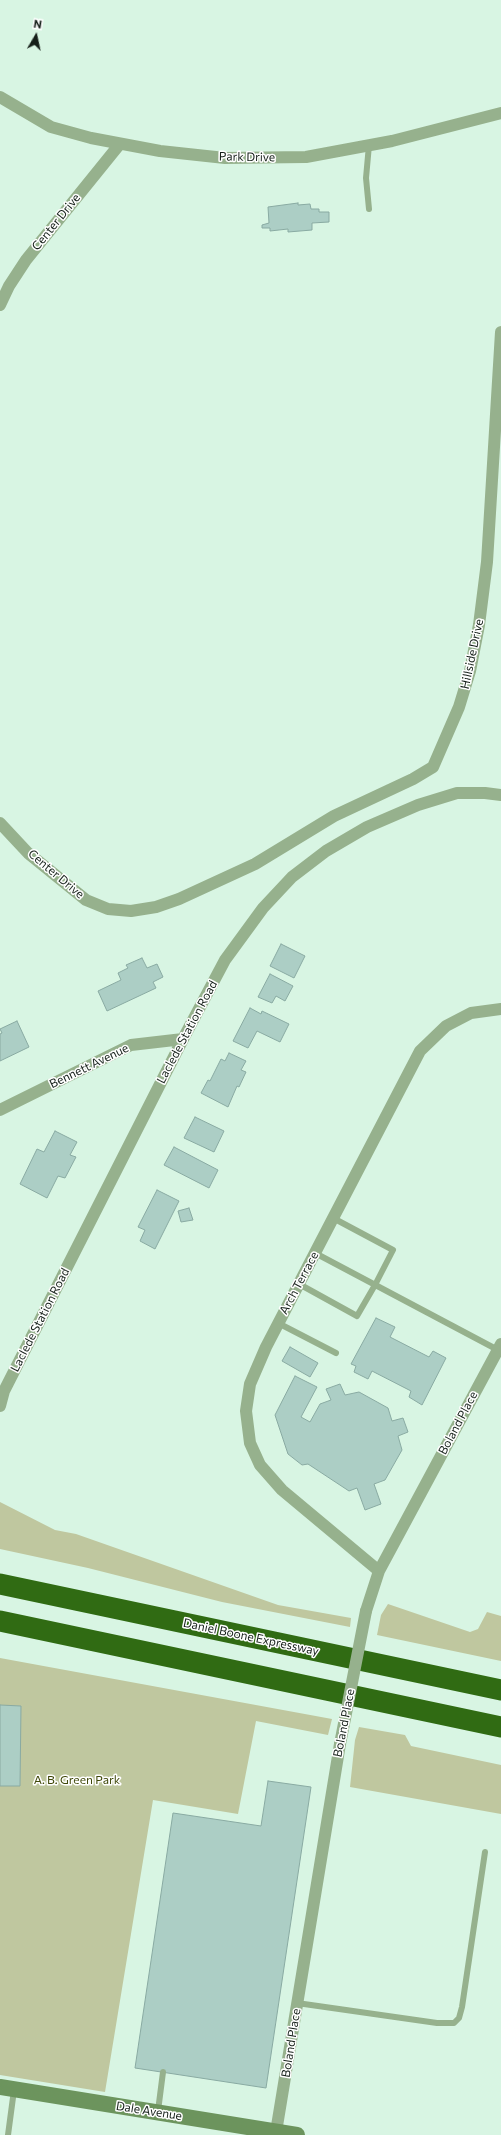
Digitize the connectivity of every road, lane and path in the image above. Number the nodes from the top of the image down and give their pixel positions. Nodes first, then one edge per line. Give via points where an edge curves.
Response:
1 (0, 97) edge
2 (501, 113) edge
3 (119, 145) junction
4 (369, 145) junction
5 (369, 209) dead end
6 (0, 305) edge
7 (501, 332) edge
8 (501, 795) edge
9 (0, 823) edge
10 (255, 864) joint
11 (501, 1009) edge
12 (183, 1039) junction
13 (0, 1110) edge
14 (334, 1218) junction
15 (315, 1253) junction
16 (299, 1284) junction
17 (375, 1285) junction
18 (278, 1323) junction
19 (499, 1347) edge
20 (336, 1353) dead end
21 (0, 1406) edge
22 (380, 1571) junction
23 (0, 1584) edge
24 (0, 1621) edge
25 (501, 1690) edge
26 (501, 1727) edge
27 (485, 1852) dead end
28 (297, 2003) junction
29 (163, 2072) dead end
30 (7, 2089) edge
31 (158, 2113) junction
32 (276, 2132) junction
33 (8, 2135) edge
34 (297, 2135) edge

1 - 3 street, Park Drive via 51,127
2 - 4 street, Park Drive
3 - 4 street, Park Drive via 225,158 306,157
3 - 6 street, Center Drive via 26,260
4 - 5 lane via 366,178
7 - 10 street, Hillside Drive via 487,562 479,625 470,670 448,737 433,767 334,816
8 - 12 street, Laclede Station Road via 457,793 418,805 366,827 326,851 292,877 263,908 225,960
9 - 10 street, Center Drive via 28,852 86,900 108,909 131,911 156,907
11 - 14 street, Arch Terrace via 471,1013 446,1026 420,1051
12 - 13 street, Bennett Avenue via 132,1045
12 - 21 street, Laclede Station Road via 4,1391
14 - 15 street, Arch Terrace
14 - 17 lane via 393,1250
15 - 16 street, Arch Terrace
15 - 17 lane
16 - 17 lane via 357,1316
16 - 18 street, Arch Terrace
17 - 19 lane
18 - 20 lane
18 - 22 street, Arch Terrace via 250,1384 246,1411 250,1443 260,1465 282,1490
19 - 22 street, Boland Place
22 - 28 street, Boland Place, bridge via 366,1611 340,1744
23 - 25 highway, Daniel Boone Expressway
24 - 26 highway
27 - 28 lane via 462,2007 459,2018 454,2023 437,2023
28 - 32 street, Boland Place
29 - 31 lane
30 - 31 street, Dale Avenue
30 - 33 lane
31 - 32 street, Dale Avenue
32 - 34 street, Dale Avenue

